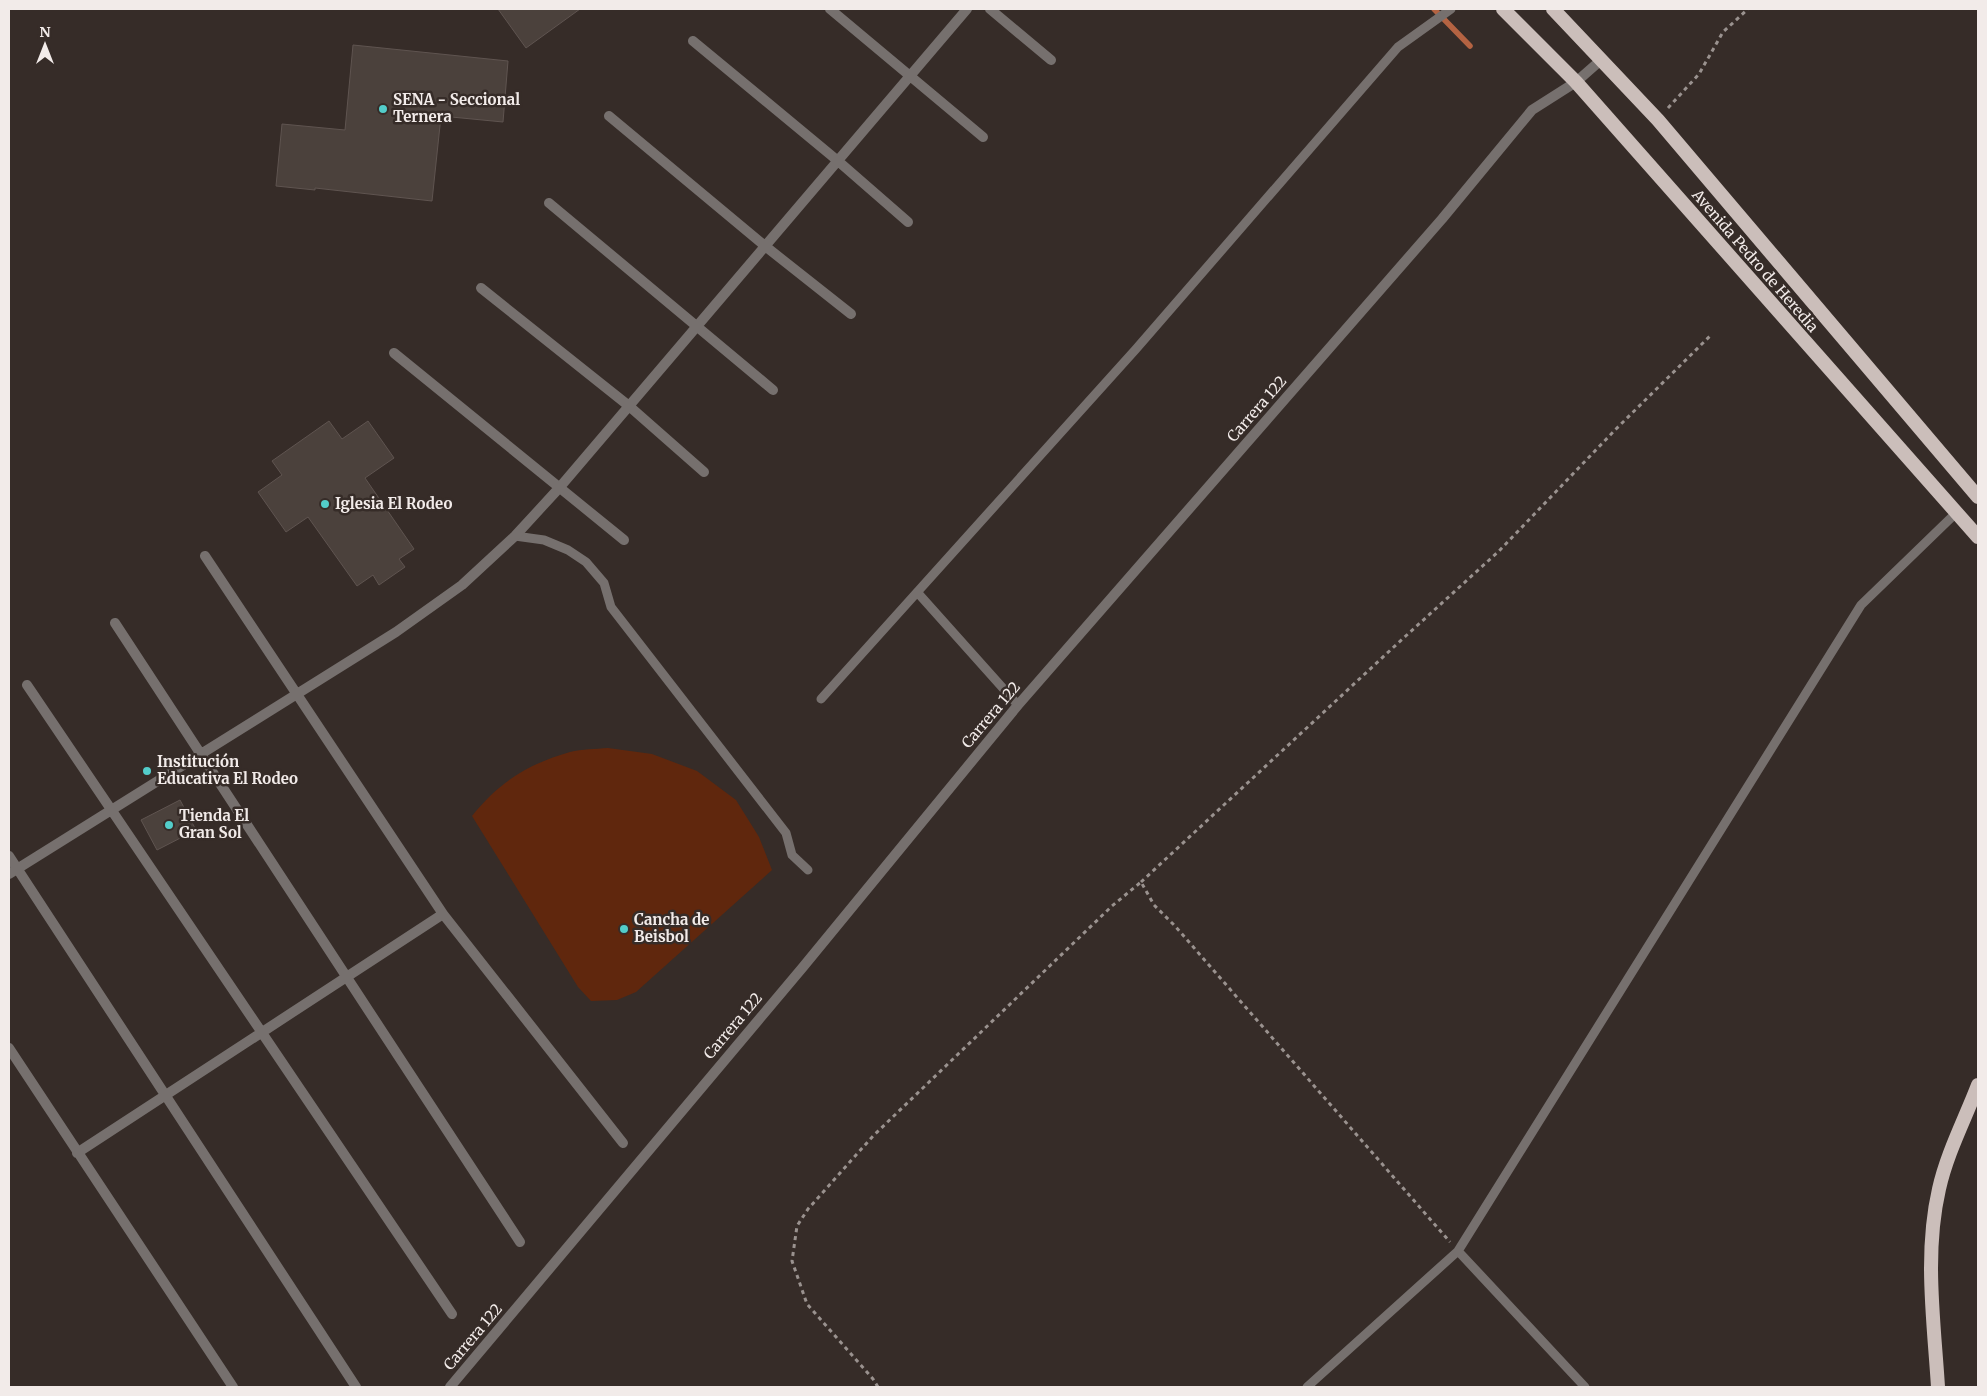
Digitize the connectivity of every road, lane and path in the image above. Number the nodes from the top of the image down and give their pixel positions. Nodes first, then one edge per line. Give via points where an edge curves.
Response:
1 (830, 9) edge
2 (967, 9) edge
3 (990, 9) edge
4 (1451, 9) edge
5 (1503, 9) edge
6 (1553, 9) edge
7 (1748, 9) edge
8 (692, 41) dead end
9 (1051, 60) dead end
10 (1601, 60) junction
11 (911, 75) junction
12 (1576, 82) junction
13 (609, 116) dead end
14 (1658, 120) junction
15 (983, 137) dead end
16 (838, 161) junction
17 (549, 203) dead end
18 (908, 222) dead end
19 (765, 246) junction
20 (482, 288) dead end
21 (851, 314) dead end
22 (697, 326) junction
23 (1711, 336) dead end
24 (394, 353) dead end
25 (773, 390) dead end
26 (629, 406) junction
27 (704, 472) dead end
28 (560, 487) junction
29 (1978, 497) edge
30 (1956, 513) junction
31 (515, 536) junction
32 (1978, 538) edge
33 (624, 540) dead end
34 (205, 556) dead end
35 (917, 592) junction
36 (114, 623) dead end
37 (27, 685) dead end
38 (297, 694) junction
39 (821, 698) dead end
40 (1018, 704) junction
41 (200, 754) junction
42 (111, 810) junction
43 (9, 856) edge
44 (808, 870) dead end
45 (13, 871) edge
46 (1141, 882) junction
47 (444, 914) junction
48 (347, 977) junction
49 (262, 1033) junction
50 (9, 1048) edge
51 (1978, 1085) edge
52 (166, 1096) junction
53 (623, 1143) dead end
54 (77, 1153) junction
55 (520, 1242) dead end
56 (1458, 1251) junction
57 (452, 1314) dead end
58 (233, 1387) edge
59 (356, 1387) edge
60 (450, 1387) edge
61 (878, 1387) edge
62 (1307, 1387) edge
63 (1584, 1387) edge
64 (1938, 1387) edge

1 - 11 street
2 - 11 street
3 - 9 street
4 - 35 lane via 1398,47 1136,349
5 - 12 highway, Avenida Pedro de Heredia
6 - 10 highway, Avenida Pedro de Heredia
7 - 14 path via 1723,32 1699,74
8 - 16 street
10 - 12 street, Carrera 122
10 - 14 highway, Avenida Pedro de Heredia
11 - 15 street
11 - 16 street
12 - 30 highway, Avenida Pedro de Heredia
12 - 40 street, Carrera 122 via 1532,110 1442,219
13 - 19 street
14 - 29 highway, Avenida Pedro de Heredia
16 - 18 street
16 - 19 street
17 - 22 street
19 - 21 street
19 - 22 street
20 - 26 street
22 - 25 street
22 - 26 street
23 - 46 path via 1616,429 1500,551
24 - 28 street
26 - 27 street
26 - 28 street
28 - 31 street
28 - 33 street
30 - 32 highway, Avenida Pedro de Heredia
30 - 56 lane via 1861,605
31 - 38 street via 462,585 396,632
31 - 44 lane via 544,540 586,562 604,583 611,607 786,833 792,855
34 - 38 street
35 - 39 lane
35 - 40 lane
36 - 41 street
37 - 42 street
38 - 41 street
38 - 47 street
40 - 60 street, Carrera 122 via 803,967
41 - 42 street
41 - 48 street
42 - 45 street
42 - 49 street
43 - 45 street
45 - 52 street
46 - 56 path via 1154,906 1175,926
46 - 61 path via 1112,906 873,1136 797,1226 792,1261 807,1304
47 - 48 street
47 - 53 street
48 - 49 street
48 - 55 street
49 - 52 street
49 - 57 street
50 - 54 street
51 - 64 highway via 1939,1188 1934,1218 1930,1254
52 - 54 street
52 - 59 street
54 - 58 street
56 - 62 lane
56 - 63 lane

